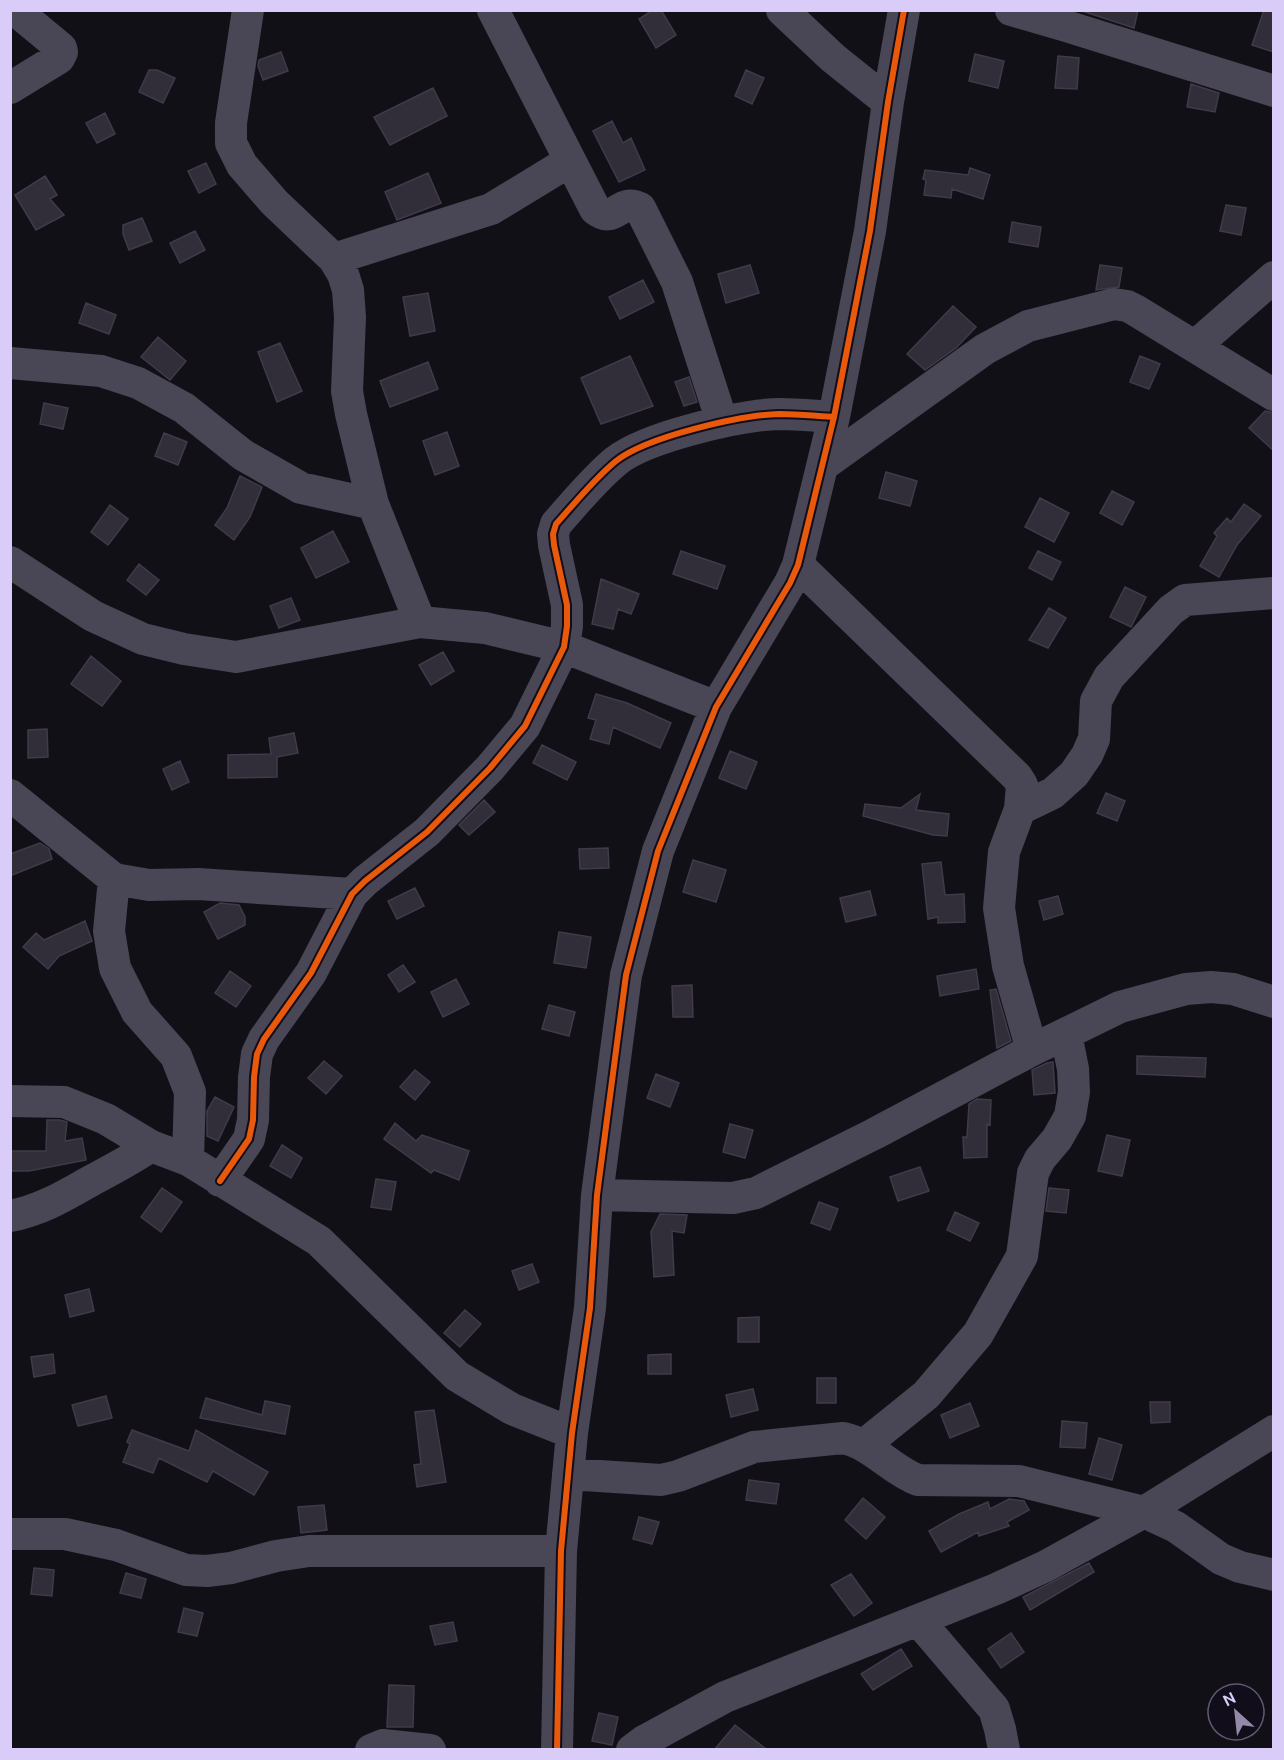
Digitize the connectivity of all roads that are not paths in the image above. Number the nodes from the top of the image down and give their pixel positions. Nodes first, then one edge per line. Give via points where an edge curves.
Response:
1 (15, 10) edge
2 (248, 10) edge
3 (493, 10) edge
4 (782, 10) edge
5 (904, 10) edge
6 (1011, 10) edge
7 (10, 88) edge
8 (1274, 91) edge
9 (888, 102) junction
10 (570, 161) junction
11 (334, 259) junction
12 (1274, 277) edge
13 (1195, 346) junction
14 (10, 363) edge
15 (1274, 395) edge
16 (834, 417) junction
17 (722, 422) junction
18 (822, 466) junction
19 (373, 504) junction
20 (10, 562) edge
21 (798, 565) junction
22 (1274, 593) edge
23 (420, 622) junction
24 (564, 647) junction
25 (716, 707) junction
26 (10, 795) edge
27 (1020, 809) junction
28 (114, 879) junction
29 (352, 894) junction
30 (1274, 1002) edge
31 (1066, 1034) junction
32 (1032, 1050) junction
33 (10, 1101) edge
34 (152, 1146) junction
35 (188, 1160) junction
36 (220, 1181) junction
37 (597, 1195) junction
38 (10, 1216) edge
39 (1274, 1431) edge
40 (572, 1433) junction
41 (864, 1445) junction
42 (568, 1474) junction
43 (1144, 1512) junction
44 (10, 1534) edge
45 (561, 1551) junction
46 (1274, 1575) edge
47 (918, 1620) junction
48 (371, 1749) edge
49 (430, 1749) edge
50 (557, 1749) edge
51 (632, 1749) edge
52 (1004, 1749) edge

1 - 7 street via 62,52 59,58
2 - 11 street via 231,143 242,165 274,202
3 - 10 street
4 - 9 street via 832,58
5 - 9 street
6 - 8 street
9 - 16 street via 870,231
10 - 11 street via 491,209
10 - 17 street via 595,209 603,215 632,204 640,208 677,282
11 - 19 street via 348,290 347,391
12 - 13 street
13 - 15 street
13 - 18 street via 1127,306 1114,304 1028,326 985,349
14 - 19 street via 101,371 138,382 184,408 243,455 301,488
16 - 17 street via 778,414
16 - 18 street
17 - 24 street via 634,449 617,460 555,524 554,545 567,605
18 - 21 street
19 - 23 street
20 - 23 street via 93,616 143,639 236,657
21 - 25 street
21 - 27 street via 1017,777 1022,785
22 - 27 street via 1185,600 1171,610 1109,677 1096,701 1094,739 1074,774 1053,793
23 - 24 street via 485,628
24 - 25 street
24 - 29 street via 525,726 490,768 427,832
25 - 37 street via 658,851 626,975
26 - 28 street
27 - 32 street via 1004,852 999,908 1008,966
28 - 29 street via 149,885 198,884
28 - 35 street via 109,931 115,968 136,1012 176,1056 190,1092
29 - 36 street via 311,973 257,1054 249,1139
30 - 31 street via 1233,989 1186,988 1120,1007
31 - 32 street
31 - 41 street via 1073,1069 1070,1116 1033,1173 1022,1256 978,1334 926,1395
32 - 37 street via 756,1193 733,1198
33 - 34 street via 64,1102 106,1119
34 - 35 street
34 - 38 street via 53,1202
35 - 36 street
36 - 40 street via 319,1241 457,1376 512,1409
37 - 40 street via 590,1308
39 - 43 street
40 - 42 street
41 - 42 street via 843,1438 754,1447 661,1480
41 - 43 street via 903,1475 918,1480 1019,1481
42 - 45 street
43 - 46 street via 1176,1527 1221,1559
43 - 47 street via 1046,1566
44 - 45 street via 65,1534 116,1545 186,1570 207,1571 309,1551
45 - 50 street
47 - 51 street via 725,1697
47 - 52 street via 994,1709
48 - 49 street via 383,1745

